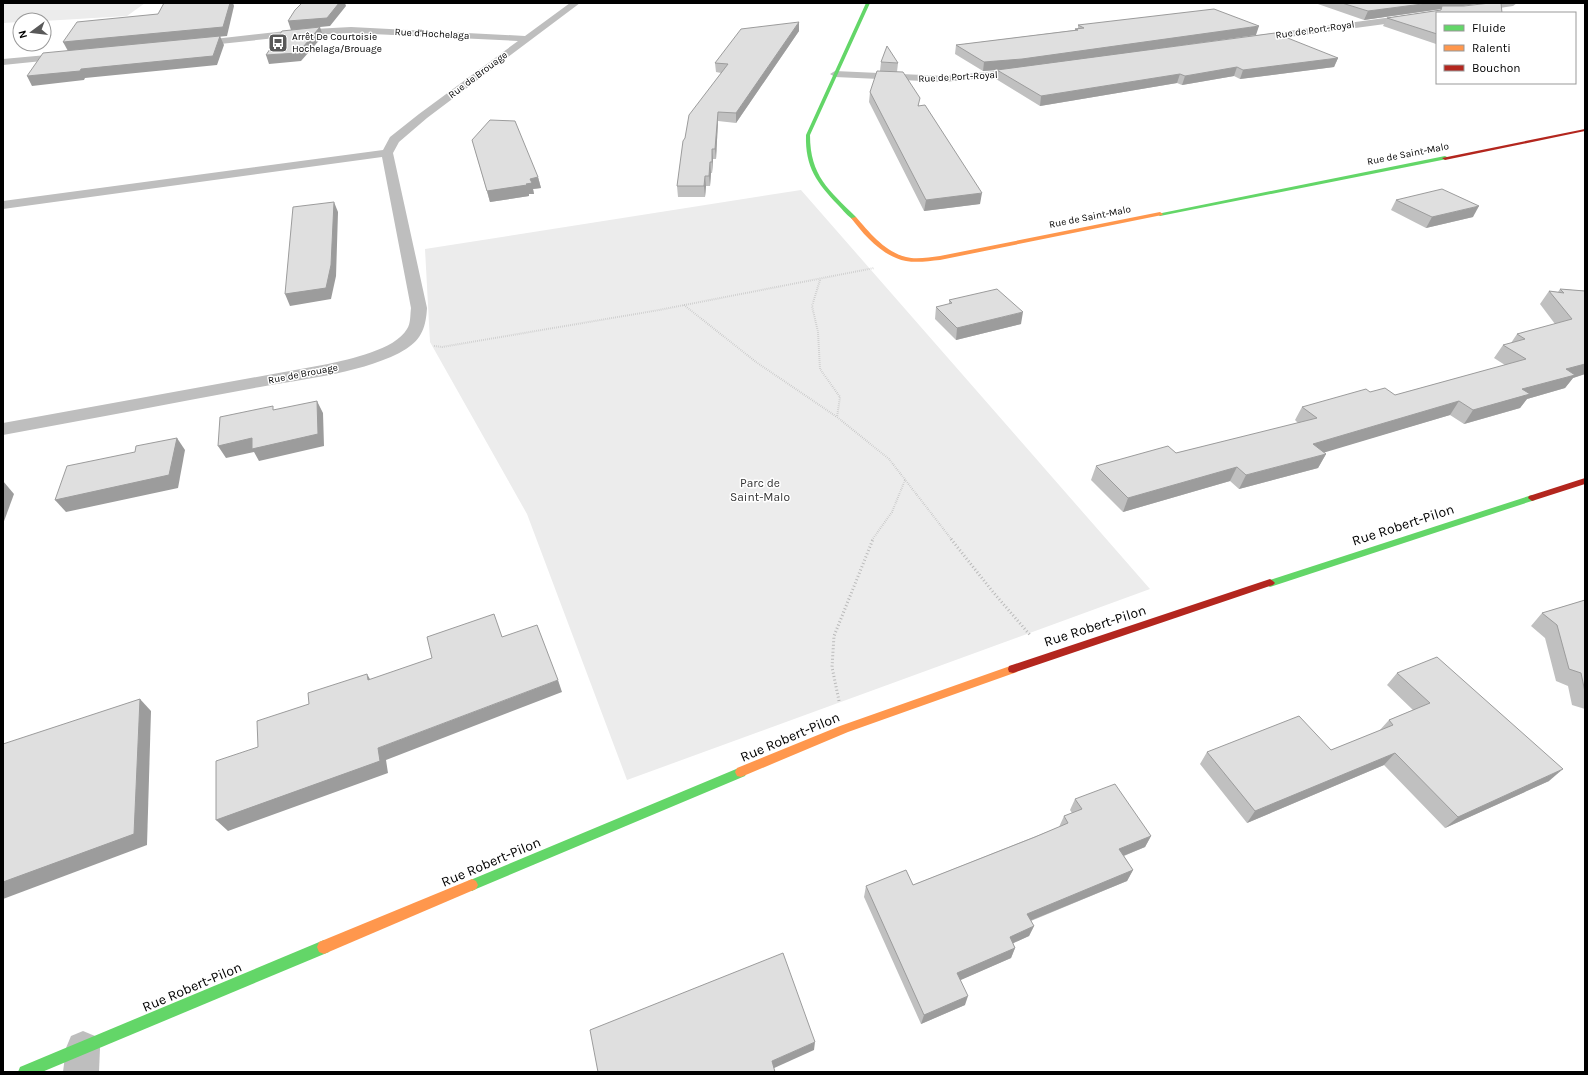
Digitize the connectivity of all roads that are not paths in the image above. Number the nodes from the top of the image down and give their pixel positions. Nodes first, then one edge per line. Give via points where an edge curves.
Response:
1 (576, 3) edge
2 (868, 3) edge
3 (1514, 3) edge
4 (1462, 10) edge
5 (1436, 14) edge
6 (526, 39) junction
7 (1244, 40) edge
8 (184, 44) edge
9 (82, 54) edge
10 (3, 62) edge
11 (1036, 70) edge
12 (835, 74) junction
13 (1585, 130) edge
14 (387, 153) junction
15 (3, 205) edge
16 (3, 429) edge
17 (1585, 481) edge
18 (82, 1060) edge
19 (25, 1072) edge

1 - 6 street, Rue de Brouage
2 - 12 street, Rue de Saint-Malo
3 - 4 street
5 - 7 street, Rue de Port-Royal
6 - 8 street, Rue d'Hochelaga via 351,30
6 - 14 street, Rue de Brouage via 423,116 394,140
9 - 10 street
11 - 12 street, Rue de Port-Royal via 946,79
12 - 13 street, Rue de Saint-Malo via 808,135 808,163 815,176 884,249 900,257 918,260 940,258
14 - 15 street
14 - 16 street, Rue de Brouage via 418,308 418,322 414,333 399,345 356,363 328,369
17 - 18 street, Rue Robert-Pilon via 1048,656 844,729
18 - 19 street, Rue Robert-Pilon

